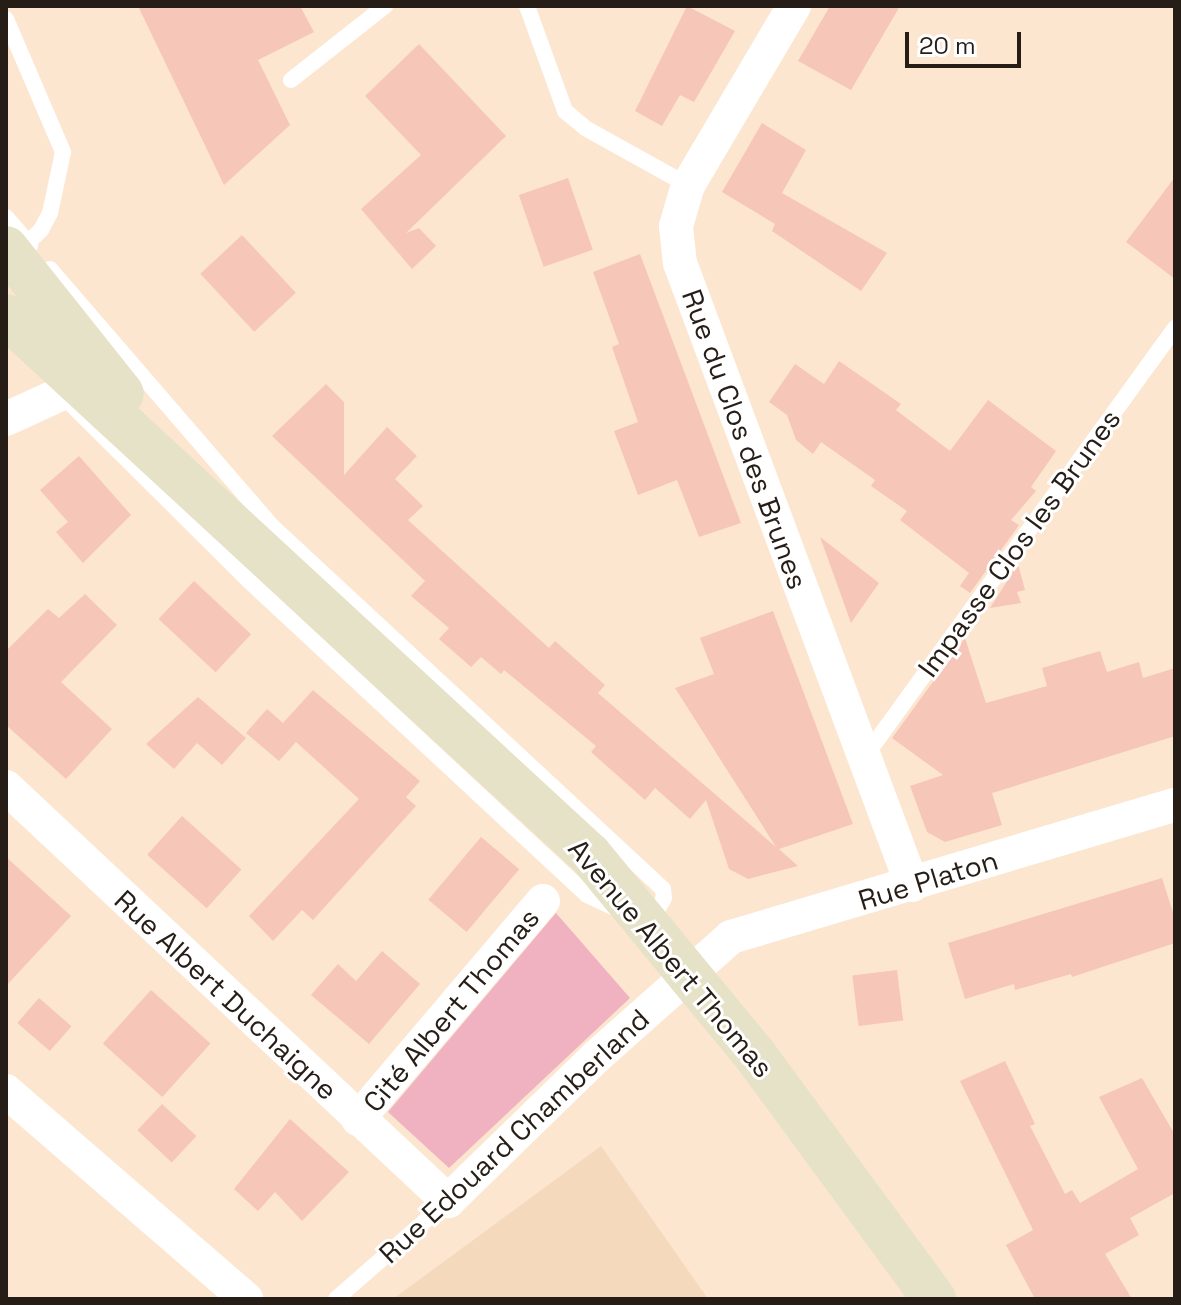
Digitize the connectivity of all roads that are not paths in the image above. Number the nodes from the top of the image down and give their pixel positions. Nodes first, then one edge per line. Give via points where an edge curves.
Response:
1 (385, 6) edge
2 (527, 6) edge
3 (794, 6) edge
4 (6, 19) edge
5 (291, 80) dead end
6 (688, 185) junction
7 (13, 241) edge
8 (6, 316) edge
9 (1175, 328) edge
10 (6, 338) edge
11 (56, 383) junction
12 (6, 419) edge
13 (190, 491) junction
14 (863, 758) junction
15 (6, 787) edge
16 (1175, 805) edge
17 (912, 885) junction
18 (543, 901) dead end
19 (650, 924) junction
20 (691, 972) junction
21 (6, 1091) edge
22 (358, 1119) junction
23 (448, 1201) junction
24 (924, 1295) edge
25 (246, 1299) edge
26 (336, 1299) edge

1 - 5 lane
2 - 6 lane via 565,111 585,128
3 - 6 street, Rue du Clos des Brunes
4 - 7 lane via 63,152 50,213
6 - 14 street, Rue du Clos des Brunes via 676,226 680,263
7 - 13 street, Avenue Albert Thomas via 161,442
7 - 19 lane via 273,527 663,889
8 - 11 street, Avenue Albert Thomas
9 - 14 lane, Impasse Clos les Brunes
10 - 11 lane
11 - 12 street
11 - 13 street, Avenue Albert Thomas
11 - 19 lane via 248,580 587,895
13 - 19 street, Avenue Albert Thomas via 577,843
14 - 17 street, Rue du Clos des Brunes
15 - 22 street, Rue Albert Duchaigne
16 - 17 street, Rue Platon
17 - 20 street, Rue Platon via 731,937
18 - 22 street, Cité Albert Thomas
19 - 20 street, Avenue Albert Thomas
20 - 23 street, Rue Edouard Chamberland
20 - 24 street, Avenue Albert Thomas
21 - 25 street
22 - 23 street, Rue Albert Duchaigne
23 - 26 lane, Rue Edouard Chamberland

